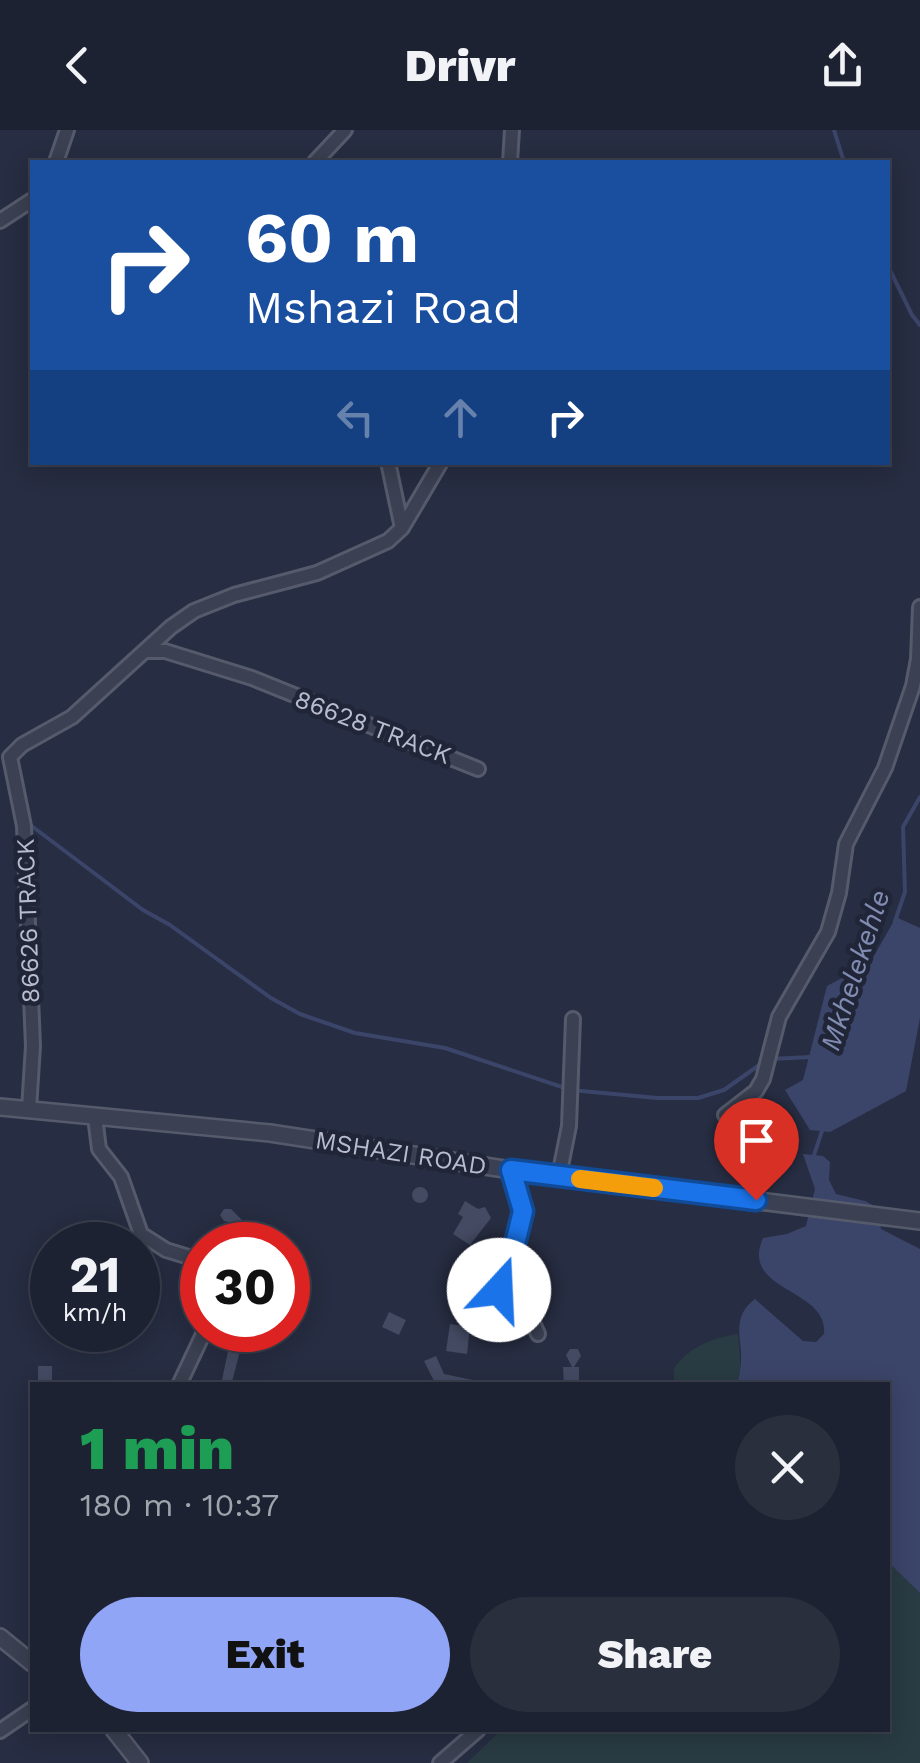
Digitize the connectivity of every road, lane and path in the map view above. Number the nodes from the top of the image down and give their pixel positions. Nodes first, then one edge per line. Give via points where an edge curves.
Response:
1 (67, 130) edge
2 (345, 130) edge
3 (512, 130) edge
4 (57, 160) edge
5 (317, 160) edge
6 (510, 160) edge
7 (30, 201) edge
8 (0, 221) edge
9 (389, 465) edge
10 (439, 465) edge
11 (402, 528) junction
12 (920, 607) edge
13 (147, 652) junction
14 (478, 770) dead end
15 (573, 1019) dead end
16 (0, 1107) edge
17 (30, 1110) junction
18 (725, 1116) dead end
19 (94, 1117) junction
20 (511, 1170) junction
21 (559, 1176) junction
22 (919, 1221) edge
23 (180, 1254) edge
24 (538, 1334) dead end
25 (195, 1352) edge
26 (180, 1382) edge
27 (0, 1637) edge
28 (30, 1661) edge
29 (30, 1710) edge
30 (0, 1731) edge
31 (116, 1732) edge
32 (476, 1732) edge
33 (140, 1763) edge
34 (440, 1763) edge

1 - 4 street
2 - 5 street
3 - 6 street
7 - 8 street
9 - 11 street
10 - 11 street
11 - 13 street, 86626 TRACK via 317,573 210,603
12 - 18 street via 913,686 885,768 846,844 828,932 779,1016 756,1092
13 - 14 street, 86628 TRACK via 178,654 268,685
13 - 17 street, 86626 TRACK via 72,717 10,757 24,826
15 - 21 street via 570,1126
16 - 17 street, MSHAZI ROAD
17 - 19 street, MSHAZI ROAD
19 - 20 street, MSHAZI ROAD via 270,1133
19 - 23 street via 99,1148 122,1178 141,1234
20 - 21 street, MSHAZI ROAD
20 - 24 street via 523,1211 497,1298 501,1308 530,1316
21 - 22 street, MSHAZI ROAD
25 - 26 street
27 - 28 street
29 - 30 street
31 - 33 street
32 - 34 street

